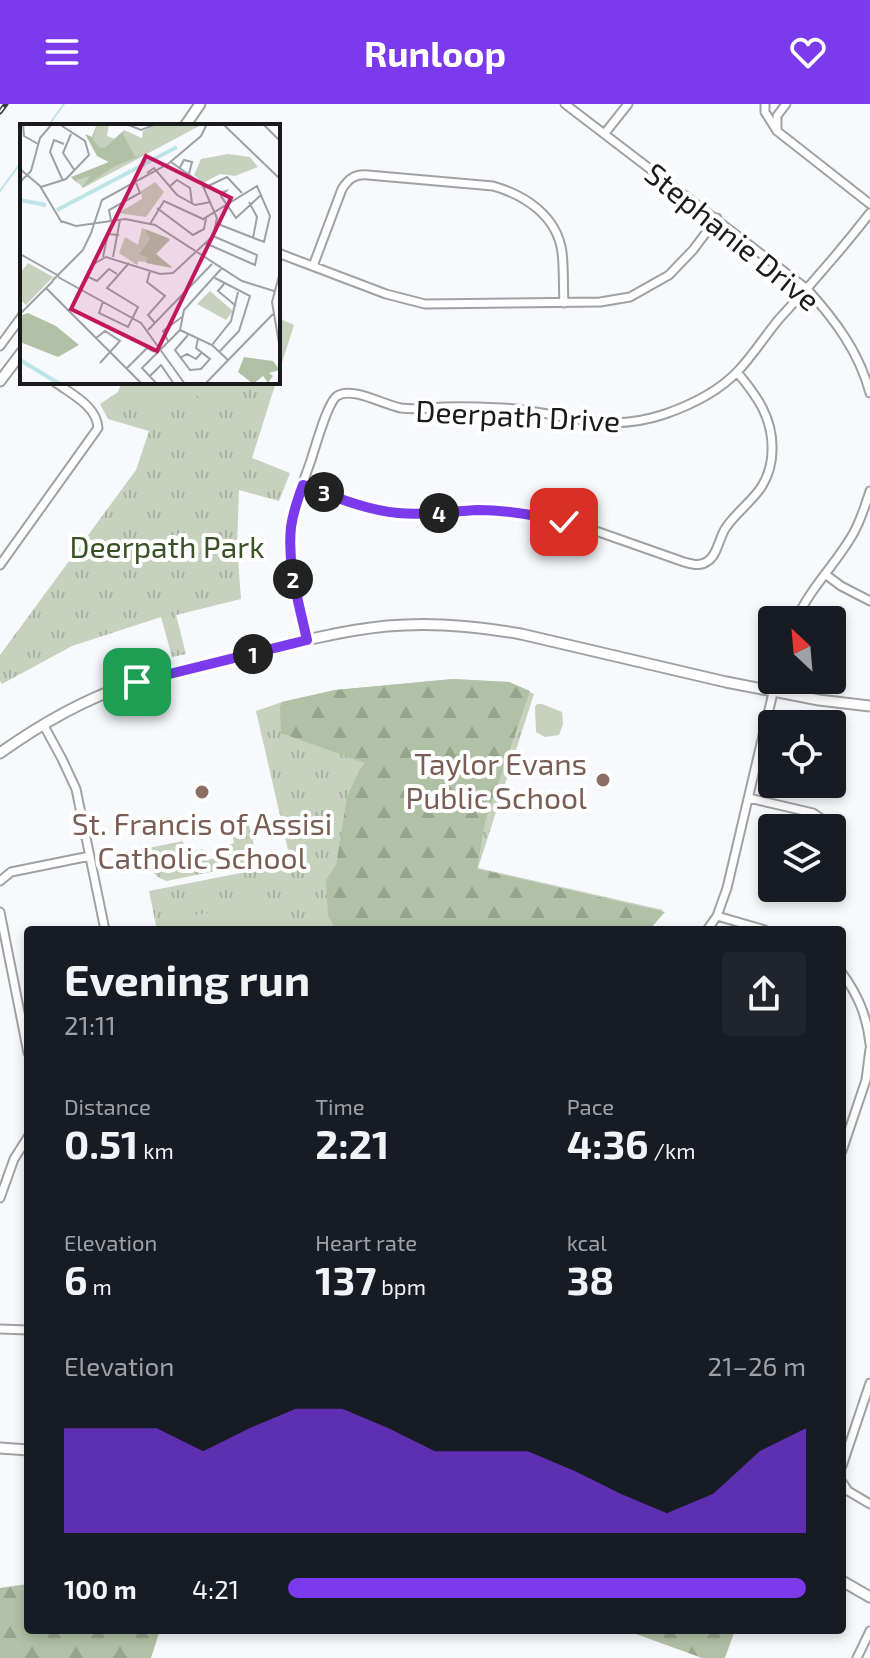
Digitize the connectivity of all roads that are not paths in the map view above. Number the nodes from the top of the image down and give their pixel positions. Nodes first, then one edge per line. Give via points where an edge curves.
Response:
1 (200, 104) edge
2 (565, 104) edge
3 (628, 104) edge
4 (765, 104) edge
5 (786, 104) edge
6 (186, 124) edge
7 (777, 131) junction
8 (605, 133) junction
9 (870, 204) edge
10 (870, 213) edge
11 (717, 218) junction
12 (280, 254) edge
13 (313, 266) junction
14 (807, 289) junction
15 (564, 303) junction
16 (20, 319) edge
17 (0, 346) edge
18 (20, 356) edge
19 (737, 372) junction
20 (868, 374) edge
21 (0, 381) edge
22 (58, 384) edge
23 (870, 393) edge
24 (303, 485) junction
25 (870, 491) edge
26 (0, 565) edge
27 (825, 574) junction
28 (870, 601) edge
29 (803, 606) edge
30 (307, 640) junction
31 (758, 688) edge
32 (772, 694) edge
33 (788, 694) edge
34 (870, 706) edge
35 (43, 724) junction
36 (0, 753) edge
37 (749, 798) junction
38 (814, 814) edge
39 (90, 856) junction
40 (0, 881) edge
41 (0, 912) edge
42 (717, 916) junction
43 (104, 926) edge
44 (710, 926) edge
45 (751, 926) edge
46 (846, 979) edge
47 (867, 1008) edge
48 (24, 1033) edge
49 (870, 1046) edge
50 (846, 1139) edge
51 (24, 1143) edge
52 (0, 1198) edge
53 (0, 1329) edge
54 (24, 1330) edge
55 (870, 1383) edge
56 (0, 1448) edge
57 (24, 1450) edge
58 (846, 1454) edge
59 (846, 1488) edge
60 (870, 1504) edge
61 (846, 1583) edge
62 (870, 1597) edge
63 (870, 1631) edge
64 (857, 1658) edge

1 - 6 street
2 - 8 street, Stephanie Drive
3 - 8 street
4 - 7 street
5 - 7 street via 777,116
7 - 9 street
8 - 11 street, Stephanie Drive
10 - 14 street, Deerpath Drive
11 - 14 street, Stephanie Drive
11 - 15 street via 682,263 655,284 618,300
12 - 13 street
13 - 15 street via 425,304
13 - 15 street via 342,189 355,176 493,186 525,198 556,233 562,248
14 - 19 street, Deerpath Drive
14 - 20 street, Stephanie Drive via 835,321
16 - 17 street
18 - 21 street
19 - 24 street, Deerpath Drive via 683,407 629,422 585,422 507,408 411,409 353,393 339,395 332,401
19 - 24 street via 767,417 771,463 762,486 731,520 703,564 542,517 481,510 395,513
20 - 23 street, Stephanie Drive
22 - 26 street via 94,411 98,428
24 - 30 street, Deerpath Drive via 291,526 291,550
25 - 27 street via 853,533
27 - 28 street
27 - 29 street
30 - 31 street via 418,624 494,629
30 - 35 street via 137,682
32 - 37 street
33 - 34 street
35 - 36 street
35 - 39 street via 76,789
37 - 38 street
37 - 42 street
39 - 40 street via 11,872
39 - 43 street
41 - 48 street
42 - 44 street
42 - 45 street
46 - 47 street
47 - 49 street
49 - 50 street via 866,1080
51 - 52 street
53 - 54 street
55 - 58 street
56 - 57 street
59 - 60 street
61 - 62 street
63 - 64 street

